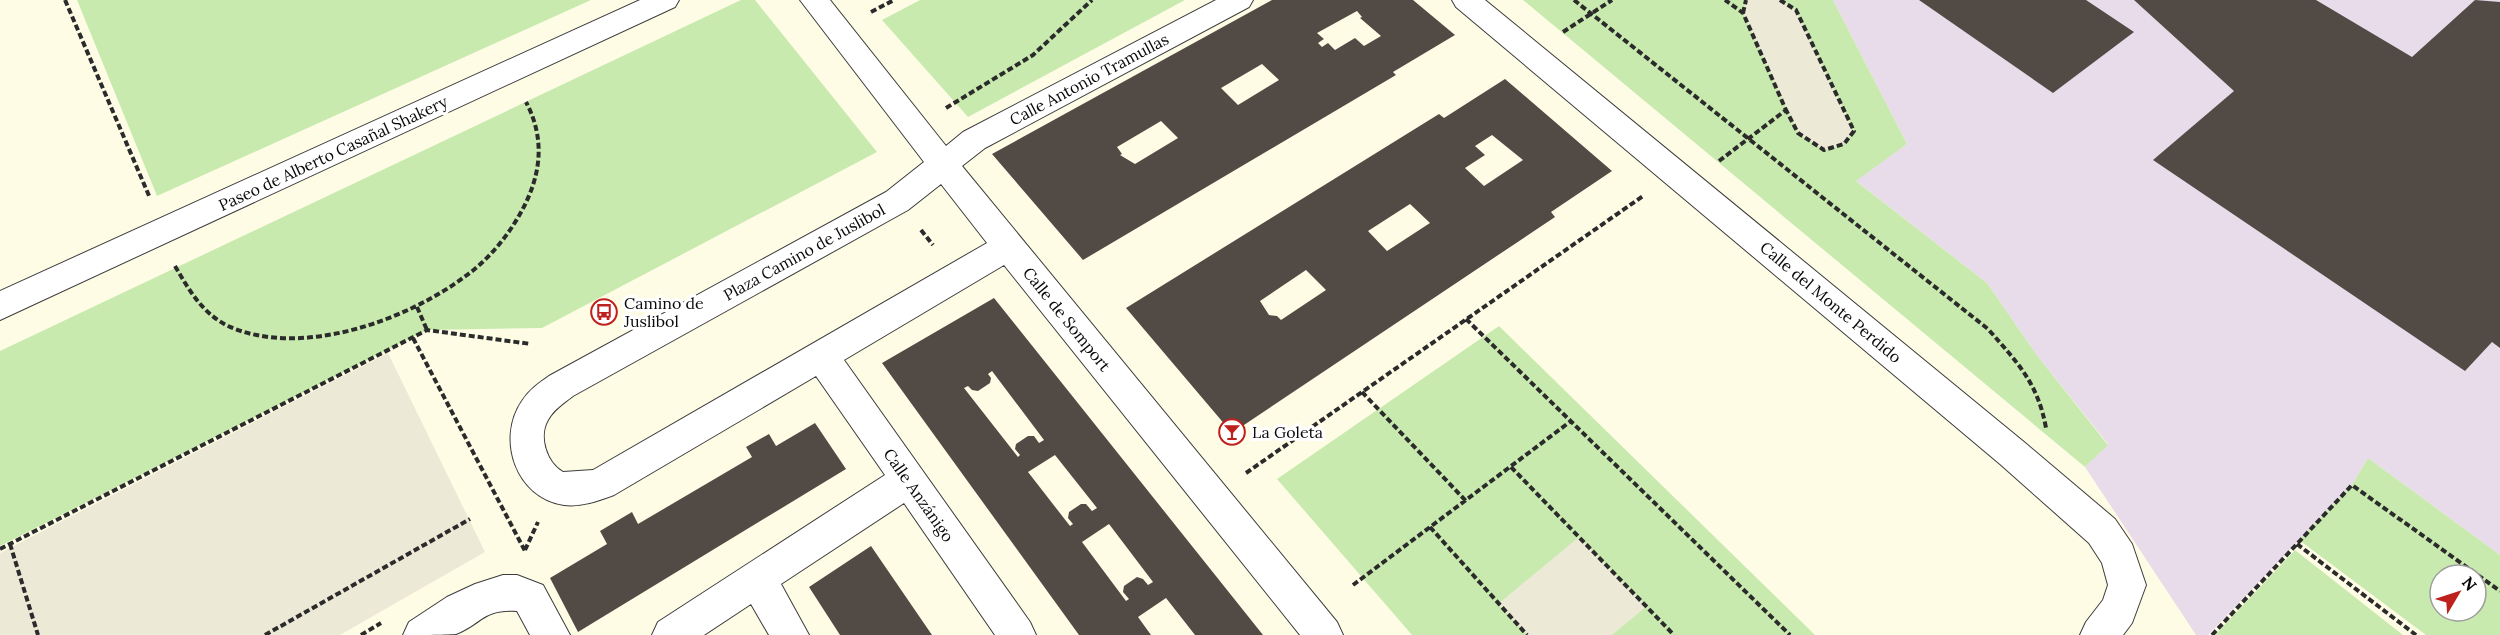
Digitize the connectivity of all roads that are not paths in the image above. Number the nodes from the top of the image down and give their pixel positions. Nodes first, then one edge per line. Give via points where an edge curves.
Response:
1 (665, 0) edge
2 (813, 0) edge
3 (1239, 0) edge
4 (1466, 0) edge
5 (943, 165) junction
6 (1008, 247) junction
7 (0, 306) edge
8 (821, 355) junction
9 (908, 480) junction
10 (757, 579) junction
11 (422, 635) edge
12 (551, 635) edge
13 (671, 635) edge
14 (790, 635) edge
15 (1017, 635) edge
16 (1324, 635) edge
17 (2099, 635) edge

1 - 7 street, Paseo de Alberto Casañal Shakery
2 - 5 street, Calle de Somport
3 - 5 street, Calle Antonio Tramullas via 974,140
4 - 17 street, Calle del Monte Perdido via 2102,531 2120,556 2127,585 2120,610
5 - 6 street, Calle de Somport
5 - 8 street, Plaza Camino de Juslibol via 897,201 561,386 532,415 526,433 528,452 539,473 553,486 575,490 601,484
6 - 8 street
6 - 16 street, Calle de Somport
8 - 9 street, Calle Anzánigo
9 - 10 street
9 - 15 street, Calle Anzánigo
10 - 13 street
10 - 14 street
11 - 12 street via 491,594 511,591 530,598

